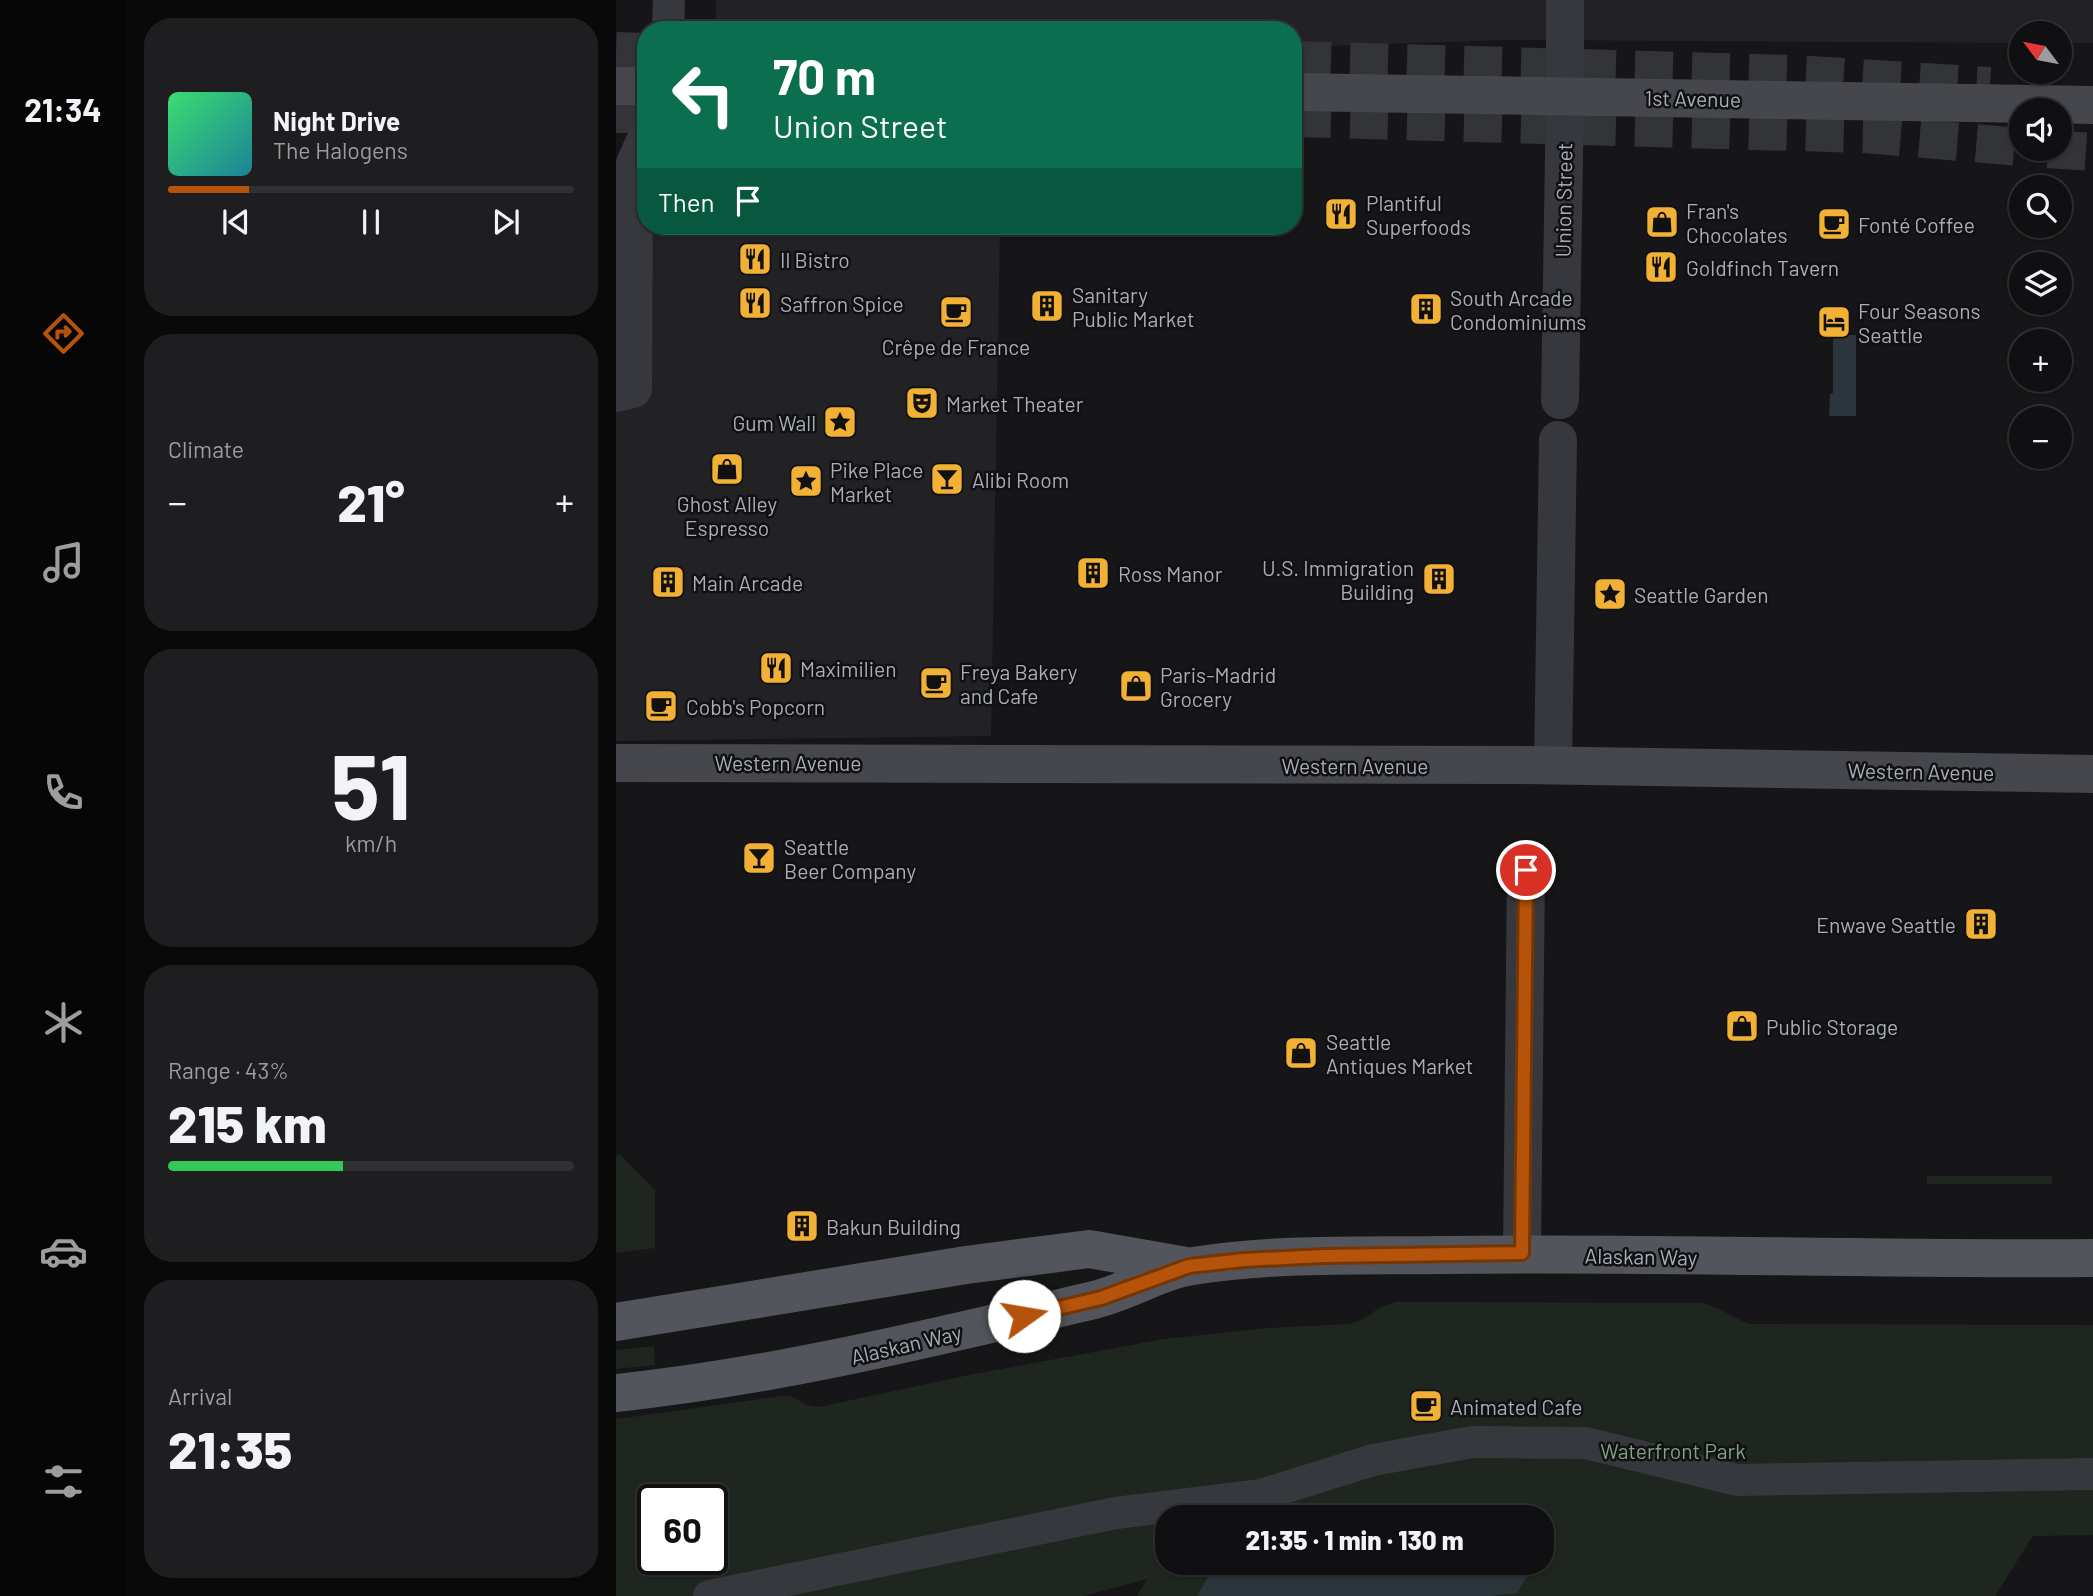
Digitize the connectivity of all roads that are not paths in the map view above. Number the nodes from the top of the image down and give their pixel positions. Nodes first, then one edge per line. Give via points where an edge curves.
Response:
1 (669, 0) edge
2 (1564, 0) edge
3 (668, 21) edge
4 (616, 86) edge
5 (637, 86) edge
6 (1302, 92) edge
7 (1565, 95) junction
8 (2093, 105) edge
9 (637, 159) edge
10 (624, 391) edge
11 (1560, 400) dead end
12 (1558, 440) dead end
13 (616, 763) edge
14 (1553, 765) junction
15 (2093, 774) edge
16 (1526, 870) dead end
17 (1522, 1253) junction
18 (2093, 1258) edge
19 (1189, 1266) junction
20 (616, 1322) edge
21 (616, 1393) edge
22 (2093, 1474) edge
23 (709, 1596) edge

1 - 3 street
2 - 7 street, Union Street
4 - 5 main road
6 - 7 main road, 1st Avenue
7 - 8 main road, 1st Avenue
7 - 11 street, Union Street
9 - 10 street
12 - 14 street
13 - 14 main road, Western Avenue
14 - 15 main road, Western Avenue
16 - 17 street
17 - 18 main road, Alaskan Way
17 - 19 main road, Alaskan Way via 1324,1256
19 - 20 main road, Alaskan Way via 1089,1249
19 - 21 main road, Alaskan Way via 1101,1298 859,1355 769,1373
22 - 23 street via 1737,1480 1586,1443 1472,1443 1373,1460 1261,1496 1116,1513

